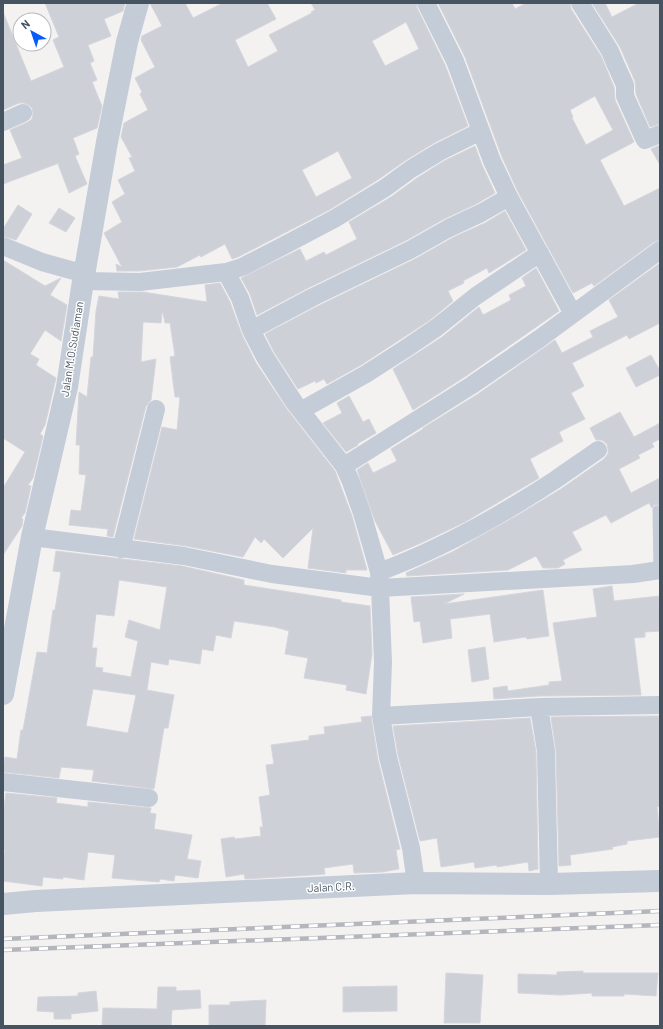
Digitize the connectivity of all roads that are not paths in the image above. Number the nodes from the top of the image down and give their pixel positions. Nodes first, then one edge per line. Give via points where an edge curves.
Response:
1 (138, 3) edge
2 (426, 3) edge
3 (580, 3) edge
4 (23, 113) dead end
5 (3, 122) edge
6 (481, 131) junction
7 (660, 134) edge
8 (509, 197) junction
9 (3, 246) edge
10 (660, 250) edge
11 (540, 253) junction
12 (226, 272) junction
13 (84, 277) junction
14 (574, 314) junction
15 (251, 330) junction
16 (156, 409) dead end
17 (302, 410) junction
18 (598, 450) dead end
19 (344, 466) junction
20 (657, 510) dead end
21 (32, 536) junction
22 (121, 549) junction
23 (659, 570) edge
24 (380, 580) junction
25 (3, 694) edge
26 (660, 705) edge
27 (539, 707) junction
28 (381, 716) junction
29 (3, 782) edge
30 (149, 798) dead end
31 (660, 881) edge
32 (416, 883) junction
33 (549, 884) junction
34 (3, 904) edge

1 - 13 street, Jalan M.O.Sudiaman via 122,65
2 - 6 street via 455,61
3 - 7 street via 610,52 625,85 625,96 642,136 645,140
4 - 5 street
6 - 8 street
6 - 12 street via 439,152 327,222 258,259
8 - 11 street
8 - 15 street
9 - 13 street
10 - 14 street
11 - 14 street
11 - 17 street via 476,296 405,349
12 - 13 street via 140,282
12 - 15 street via 240,298
13 - 21 street, Jalan M.O.Sudiaman via 67,387
14 - 19 street via 472,385
15 - 17 street via 267,362
16 - 22 street
17 - 19 street
18 - 24 street via 484,522 409,561
19 - 24 street via 362,513
20 - 23 lane
21 - 22 street
21 - 25 street, Jalan M.O.Sudiaman
22 - 24 street via 184,556 272,574
23 - 24 street via 634,574
24 - 28 street via 383,662
26 - 27 street
27 - 28 street
27 - 33 street via 546,752
28 - 32 street via 388,757 411,848
29 - 30 street
31 - 33 street, Jalan C.R.
32 - 33 street, Jalan C.R.
32 - 34 street, Jalan C.R.

